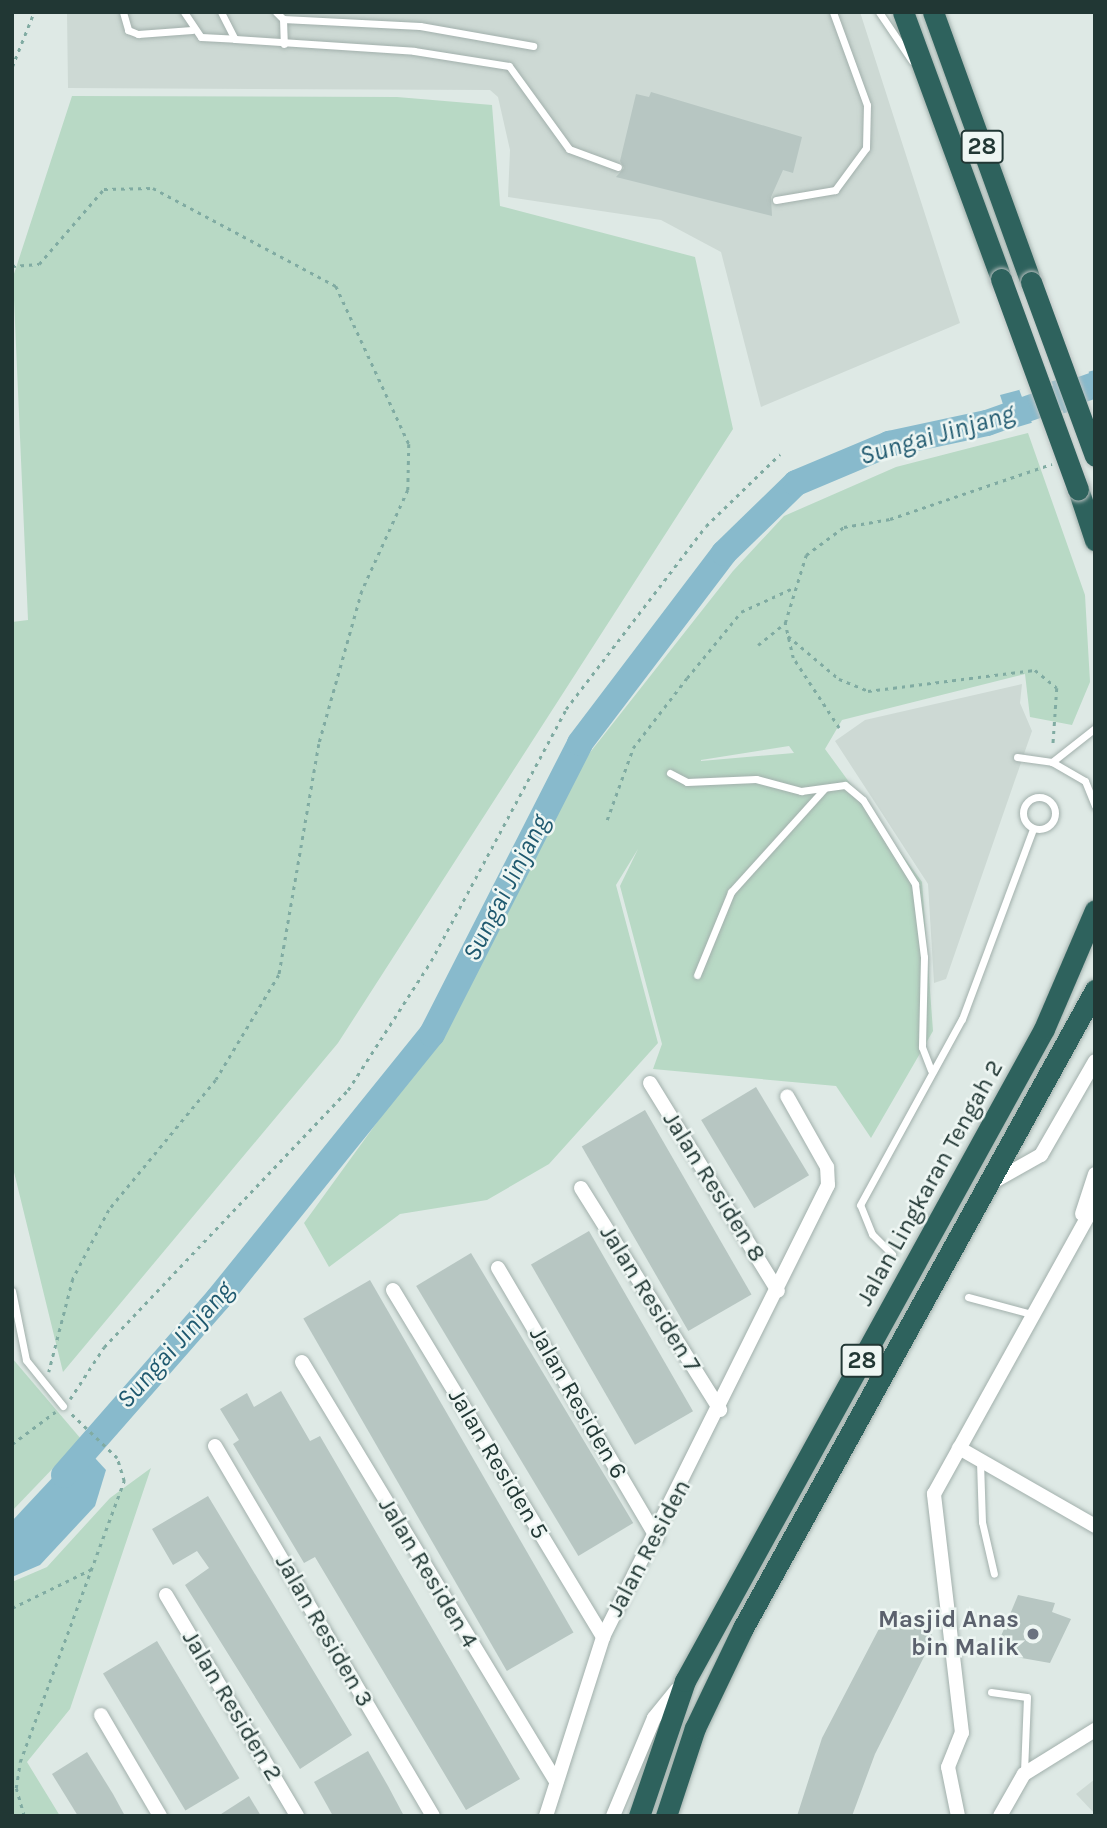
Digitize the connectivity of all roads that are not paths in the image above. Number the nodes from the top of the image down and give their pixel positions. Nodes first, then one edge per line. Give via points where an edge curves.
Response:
1 (123, 12) edge
2 (184, 12) edge
3 (221, 12) edge
4 (276, 12) edge
5 (833, 12) edge
6 (879, 12) edge
7 (903, 12) edge
8 (933, 12) edge
9 (283, 19) junction
10 (192, 30) junction
11 (235, 39) junction
12 (284, 44) junction
13 (533, 46) dead end
14 (928, 81) junction
15 (618, 167) dead end
16 (776, 200) dead end
17 (1095, 456) edge
18 (1095, 540) edge
19 (1095, 728) edge
20 (1017, 757) dead end
21 (1052, 762) junction
22 (670, 773) dead end
23 (825, 788) junction
24 (1095, 806) edge
25 (1033, 829) junction
26 (1095, 903) edge
27 (1095, 910) edge
28 (697, 975) dead end
29 (1095, 990) edge
30 (1095, 1061) edge
31 (931, 1070) junction
32 (650, 1083) dead end
33 (787, 1096) dead end
34 (1095, 1174) edge
35 (993, 1182) junction
36 (581, 1188) dead end
37 (1095, 1204) edge
38 (1073, 1242) junction
39 (892, 1254) dead end
40 (498, 1268) dead end
41 (393, 1290) dead end
42 (12, 1291) edge
43 (779, 1291) junction
44 (968, 1297) dead end
45 (1035, 1315) junction
46 (302, 1362) dead end
47 (63, 1406) road end
48 (719, 1410) junction
49 (215, 1446) dead end
50 (959, 1448) junction
51 (980, 1462) junction
52 (1095, 1526) edge
53 (657, 1538) junction
54 (994, 1574) dead end
55 (166, 1595) dead end
56 (603, 1637) junction
57 (685, 1681) junction
58 (991, 1692) dead end
59 (101, 1715) dead end
60 (1095, 1730) edge
61 (1024, 1774) junction
62 (556, 1782) junction
63 (160, 1816) edge
64 (297, 1816) edge
65 (433, 1816) edge
66 (547, 1816) edge
67 (613, 1816) edge
68 (639, 1816) edge
69 (666, 1816) edge
70 (958, 1816) edge
71 (1000, 1816) edge

1 - 10 lane via 128,30 138,34
2 - 10 lane
3 - 11 lane
4 - 9 lane
5 - 16 lane via 867,105 866,148 835,190
6 - 14 lane
7 - 14 highway, 28
8 - 17 highway, 28, bridge
9 - 12 lane
9 - 13 lane via 420,26
10 - 11 lane via 201,37
11 - 12 lane
12 - 15 lane via 431,52 509,66 569,149
14 - 18 highway, 28, bridge
19 - 21 lane
20 - 21 lane
21 - 24 lane via 1085,781
22 - 23 lane via 687,782 756,779 801,791
23 - 28 lane via 731,892
23 - 31 lane via 845,785 863,800 915,884 924,957 922,1048
25 - 25 lane via 1022,811 1027,802 1042,797 1051,803 1054,818
25 - 31 lane via 962,1019
26 - 27 lane
27 - 57 highway, Jalan Lingkaran Tengah 2 / 28 via 1032,1052
29 - 35 highway, 28
30 - 35 street via 1041,1156
31 - 39 lane via 860,1205 872,1234
32 - 43 street, Jalan Residen 8
33 - 43 street, Jalan Residen via 829,1174
34 - 38 street
35 - 69 highway, 28 via 720,1672
36 - 48 street, Jalan Residen 7
37 - 38 street
38 - 45 street
40 - 53 street, Jalan Residen 6
41 - 56 street, Jalan Residen 5
42 - 47 lane via 26,1360
43 - 48 street, Jalan Residen
44 - 45 lane
45 - 50 street
46 - 62 street, Jalan Residen 4
48 - 53 street, Jalan Residen
49 - 65 street, Jalan Residen 3
50 - 51 street
50 - 70 street via 933,1503 962,1732 948,1767
51 - 52 street
51 - 54 lane via 982,1522
53 - 56 street, Jalan Residen
55 - 64 street, Jalan Residen 2
56 - 62 street, Jalan Residen
57 - 67 street via 654,1718
57 - 68 highway, Jalan Lingkaran Tengah 2 / 28
58 - 61 lane via 1027,1697
59 - 63 street
60 - 61 street
61 - 71 street
62 - 66 street, Jalan Residen

